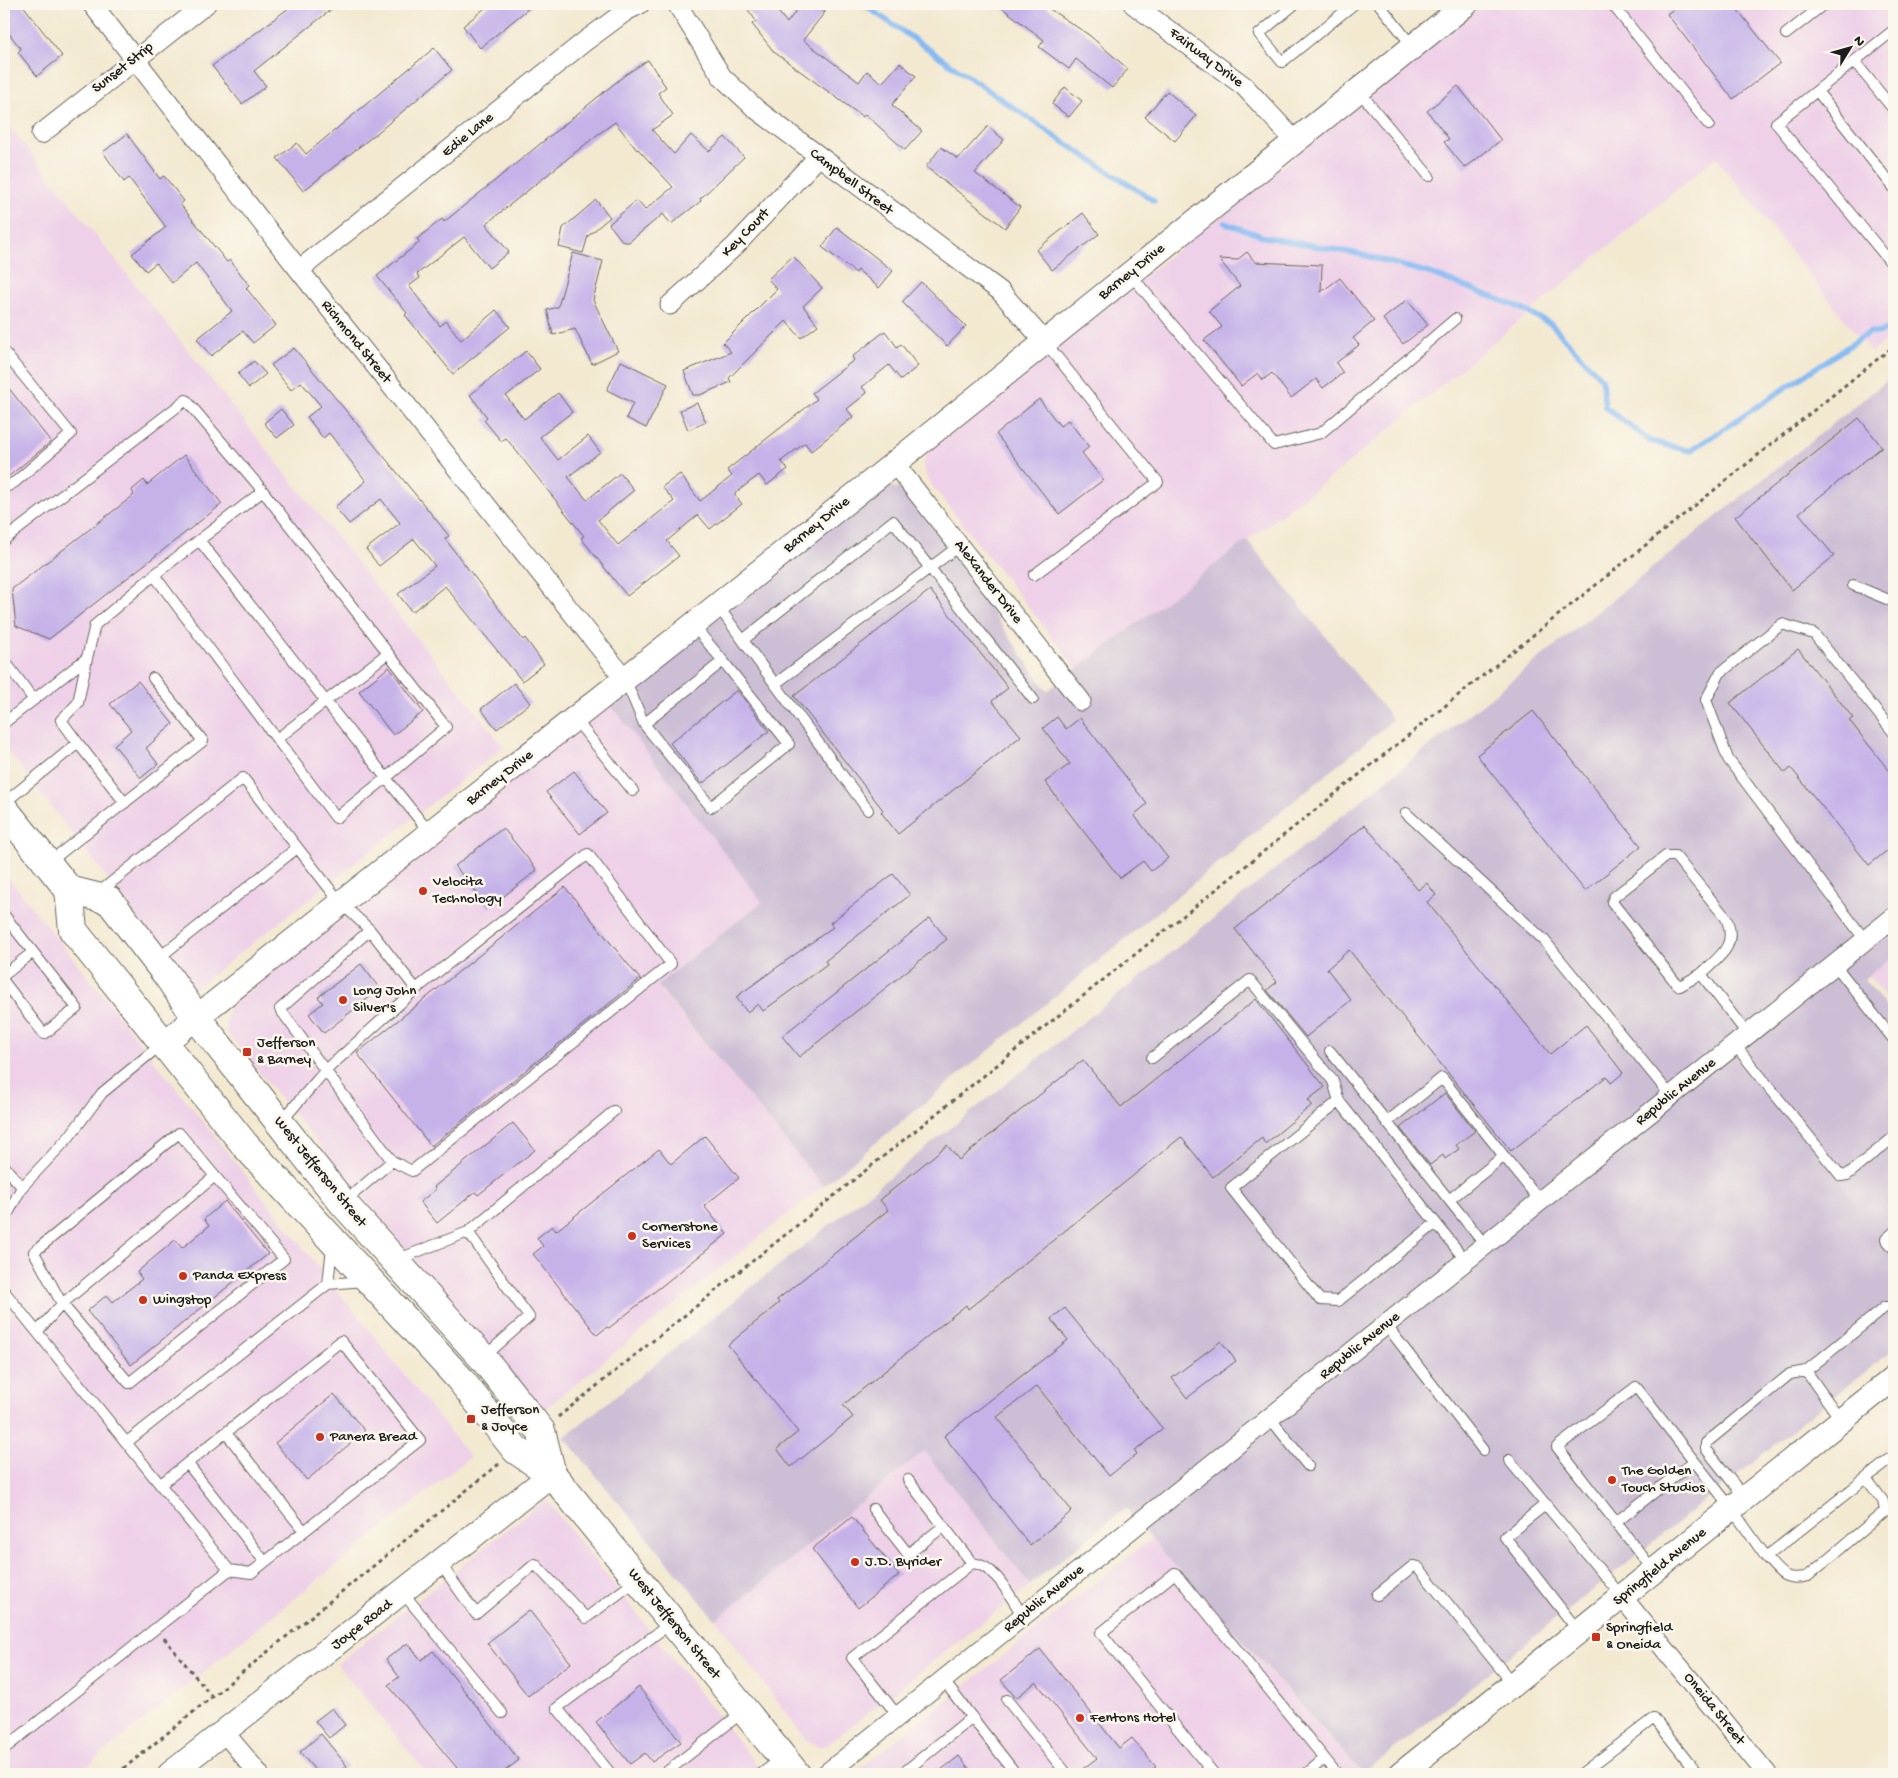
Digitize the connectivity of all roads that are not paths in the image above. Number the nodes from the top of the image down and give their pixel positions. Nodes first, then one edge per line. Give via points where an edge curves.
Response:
1 (92, 4) edge
2 (206, 4) edge
3 (640, 4) edge
4 (677, 4) edge
5 (1133, 4) edge
6 (1295, 4) edge
7 (1354, 4) edge
8 (1379, 4) edge
9 (1466, 4) edge
10 (1612, 4) edge
11 (1824, 4) edge
12 (1894, 30) edge
13 (1786, 34) dead end
14 (1413, 47) junction
15 (135, 58) junction
16 (1854, 61) junction
17 (1358, 90) junction
18 (1816, 91) junction
19 (1894, 110) edge
20 (1709, 125) dead end
21 (41, 134) dead end
22 (1295, 141) junction
23 (818, 157) junction
24 (1429, 176) dead end
25 (1894, 188) edge
26 (1894, 262) edge
27 (299, 270) junction
28 (1130, 274) junction
29 (670, 305) dead end
30 (1455, 319) dead end
31 (1045, 342) junction
32 (4, 352) edge
33 (894, 463) junction
34 (4, 488) edge
35 (263, 491) junction
36 (4, 540) edge
37 (199, 540) junction
38 (959, 546) junction
39 (931, 567) junction
40 (154, 575) junction
41 (1034, 575) dead end
42 (1853, 585) dead end
43 (1894, 602) edge
44 (717, 605) junction
45 (693, 625) junction
46 (743, 640) junction
47 (388, 653) junction
48 (87, 658) junction
49 (4, 660) edge
50 (723, 661) junction
51 (153, 678) dead end
52 (624, 678) junction
53 (776, 684) junction
54 (34, 700) junction
55 (1033, 700) dead end
56 (326, 701) junction
57 (1081, 701) dead end
58 (575, 718) junction
59 (4, 723) edge
60 (644, 724) junction
61 (1894, 733) edge
62 (277, 739) junction
63 (78, 743) junction
64 (386, 778) junction
65 (634, 791) dead end
66 (4, 803) edge
67 (125, 803) junction
68 (4, 809) edge
69 (868, 810) dead end
70 (1406, 813) dead end
71 (430, 832) junction
72 (297, 848) junction
73 (48, 864) junction
74 (81, 894) junction
75 (340, 902) junction
76 (4, 915) edge
77 (1894, 917) edge
78 (370, 930) junction
79 (1865, 940) junction
80 (33, 952) junction
81 (155, 961) junction
82 (1835, 965) junction
83 (1701, 974) junction
84 (4, 975) edge
85 (4, 982) edge
86 (416, 989) junction
87 (196, 1017) junction
88 (1741, 1040) junction
89 (1894, 1040) edge
90 (164, 1043) junction
91 (1330, 1051) dead end
92 (1152, 1058) dead end
93 (325, 1071) junction
94 (1671, 1096) junction
95 (1339, 1101) junction
96 (614, 1111) dead end
97 (1387, 1122) junction
98 (279, 1124) junction
99 (1894, 1136) edge
100 (1504, 1156) junction
101 (392, 1162) junction
102 (4, 1166) edge
103 (214, 1176) junction
104 (22, 1186) junction
105 (1449, 1200) junction
106 (1540, 1201) junction
107 (343, 1203) junction
108 (4, 1221) edge
109 (1436, 1223) junction
110 (468, 1232) junction
111 (1894, 1232) edge
112 (333, 1241) junction
113 (1485, 1245) junction
114 (1894, 1249) edge
115 (394, 1261) junction
116 (1466, 1261) junction
117 (370, 1281) junction
118 (328, 1284) junction
119 (5, 1295) edge
120 (62, 1304) junction
121 (1894, 1307) edge
122 (1386, 1325) junction
123 (37, 1332) junction
124 (483, 1358) junction
125 (1806, 1371) junction
126 (1894, 1378) edge
127 (1270, 1418) junction
128 (1842, 1421) junction
129 (226, 1433) junction
130 (127, 1442) junction
131 (1484, 1450) dead end
132 (1894, 1456) edge
133 (1509, 1460) dead end
134 (1694, 1461) junction
135 (187, 1463) junction
136 (1308, 1466) dead end
137 (552, 1474) junction
138 (1866, 1478) junction
139 (908, 1480) dead end
140 (161, 1484) junction
141 (1546, 1504) junction
142 (1738, 1504) junction
143 (873, 1509) dead end
144 (1615, 1523) junction
145 (944, 1526) junction
146 (304, 1531) junction
147 (1766, 1557) junction
148 (265, 1562) junction
149 (440, 1563) junction
150 (972, 1563) junction
151 (229, 1570) junction
152 (1654, 1572) junction
153 (638, 1579) junction
154 (403, 1593) junction
155 (1377, 1595) dead end
156 (1622, 1597) junction
157 (1023, 1616) junction
158 (672, 1622) junction
159 (1579, 1632) junction
160 (943, 1680) junction
161 (1513, 1685) junction
162 (1007, 1700) dead end
163 (744, 1710) junction
164 (502, 1713) dead end
165 (898, 1716) junction
166 (972, 1717) junction
167 (223, 1731) junction
168 (4, 1749) edge
169 (1324, 1759) junction
170 (789, 1766) edge
171 (1409, 1772) edge
172 (170, 1774) edge
173 (259, 1774) edge
174 (611, 1774) edge
175 (664, 1774) edge
176 (761, 1774) edge
177 (826, 1774) edge
178 (902, 1774) edge
179 (1016, 1774) edge
180 (1067, 1774) edge
181 (1214, 1774) edge
182 (1306, 1774) edge
183 (1337, 1774) edge
184 (1581, 1774) edge
185 (1698, 1774) edge
186 (1767, 1774) edge

1 - 15 street, Richmond Street
2 - 15 street, Sunset Strip
3 - 27 street, Edie Lane via 584,42
4 - 23 street, Campbell Street via 722,77 756,109
5 - 22 street, Fairway Drive via 1244,86
6 - 7 lane via 1259,34 1282,62
8 - 14 lane
9 - 14 street, Barney Drive
10 - 20 lane
11 - 13 lane
12 - 16 lane
14 - 17 street, Barney Drive
15 - 21 street, Sunset Strip
15 - 27 street, Richmond Street
16 - 18 lane
16 - 19 lane
17 - 22 street, Barney Drive
17 - 24 lane
18 - 25 lane
18 - 26 lane via 1776,124 1892,264
22 - 28 street, Barney Drive
23 - 29 street, Key Court via 735,246
23 - 31 street, Campbell Street via 1000,292
27 - 52 street, Richmond Street
28 - 30 lane via 1274,445 1321,433
28 - 31 street, Barney Drive
31 - 33 street, Barney Drive
31 - 41 lane via 1158,482
32 - 34 lane via 71,434
33 - 38 street, Alexander Drive
33 - 44 street, Barney Drive
35 - 36 lane via 186,400
35 - 37 lane
35 - 47 lane
37 - 40 lane
37 - 56 lane
38 - 39 lane
38 - 57 street, Alexander Drive
39 - 46 lane via 893,521
39 - 53 lane
39 - 55 lane
40 - 48 lane via 96,625
40 - 62 lane
42 - 43 lane
44 - 45 street, Barney Drive
44 - 46 lane
45 - 50 lane
45 - 52 street, Barney Drive
46 - 53 lane
47 - 56 lane
47 - 64 lane via 446,727
48 - 54 lane
48 - 63 lane via 78,703 61,720
49 - 54 lane
50 - 60 lane
50 - 60 lane via 789,744 711,807
51 - 67 lane via 203,742
52 - 58 street, Barney Drive
52 - 60 lane
53 - 69 lane
54 - 59 lane
56 - 62 lane
56 - 64 lane
58 - 65 lane
58 - 71 street, Barney Drive
61 - 79 lane via 1814,634 1782,624 1720,673 1706,700 1728,758
62 - 64 lane via 336,818
63 - 66 lane
63 - 67 lane
64 - 71 lane
67 - 73 lane
68 - 73 main road, West Jefferson Street
70 - 94 lane via 1544,940
71 - 75 street, Barney Drive
72 - 74 lane via 243,778
72 - 75 lane
72 - 81 lane
73 - 74 main road, West Jefferson Street
74 - 81 main road, West Jefferson Street via 109,900
74 - 90 main road, West Jefferson Street via 73,930
75 - 78 lane
75 - 87 street, Barney Drive
76 - 80 lane
77 - 79 street, Republic Avenue
78 - 86 lane
78 - 93 lane via 280,1009
79 - 82 street, Republic Avenue
80 - 84 lane
80 - 85 lane via 77,1008 44,1034
81 - 87 main road, West Jefferson Street
82 - 88 street, Republic Avenue
82 - 89 lane
83 - 83 lane via 1731,941 1731,929 1726,918 1675,856 1666,856 1614,897 1612,902 1676,983 1680,986
83 - 88 lane
86 - 93 lane
86 - 101 lane via 588,854 671,964 412,1171
87 - 90 street, Barney Drive
87 - 98 main road, West Jefferson Street
88 - 94 street, Republic Avenue
88 - 99 lane via 1841,1176 1848,1175
90 - 104 lane via 102,1093 70,1137
90 - 112 main road, West Jefferson Street via 245,1144
91 - 97 lane
92 - 95 lane via 1250,980 1333,1081
93 - 98 lane
93 - 101 lane
94 - 106 street, Republic Avenue
95 - 109 lane
95 - 109 lane via 1231,1188 1320,1300 1338,1301
96 - 110 lane
97 - 100 lane via 1442,1078
97 - 105 lane
98 - 107 main road, West Jefferson Street
100 - 105 lane
100 - 106 lane
101 - 107 lane
102 - 104 lane
103 - 120 lane
103 - 120 lane via 179,1134 34,1252
103 - 120 lane via 284,1259 129,1383
104 - 108 lane
105 - 113 lane
106 - 113 street, Republic Avenue
107 - 115 main road, West Jefferson Street
109 - 116 lane
110 - 115 lane
110 - 124 lane via 529,1317
111 - 114 lane via 1886,1239
112 - 117 main road, West Jefferson Street
112 - 118 lane
113 - 116 street, Republic Avenue
115 - 124 main road, West Jefferson Street
116 - 122 street, Republic Avenue
117 - 118 lane
117 - 137 main road, West Jefferson Street via 458,1378 516,1450
118 - 130 lane
119 - 123 lane
120 - 123 lane
121 - 125 lane via 1885,1307
122 - 127 street, Republic Avenue
122 - 131 lane
123 - 130 lane
124 - 137 main road, West Jefferson Street via 541,1431
125 - 128 lane
125 - 142 lane via 1790,1374 1706,1443 1706,1449
126 - 128 street, Springfield Avenue
127 - 136 lane
127 - 157 street, Republic Avenue
128 - 142 street, Springfield Avenue
129 - 135 lane
129 - 146 lane
129 - 146 lane via 341,1341 420,1440
130 - 140 lane
132 - 138 lane
133 - 141 lane
134 - 142 lane
134 - 144 lane
134 - 144 lane via 1636,1387 1557,1447
135 - 140 lane
135 - 148 lane
137 - 149 street, Joyce Road
137 - 153 main road, West Jefferson Street
138 - 147 lane
138 - 147 lane via 1883,1501 1885,1510 1808,1576 1795,1579 1782,1575
139 - 145 lane
140 - 151 lane
141 - 156 lane
141 - 159 lane via 1505,1537
142 - 147 lane
142 - 152 street, Springfield Avenue
143 - 145 lane via 908,1554
144 - 152 lane
145 - 150 lane
146 - 148 lane
148 - 151 lane via 251,1573
149 - 153 lane via 476,1614 535,1564 586,1618
149 - 154 street, Joyce Road
150 - 157 lane via 982,1564 991,1571
150 - 165 lane via 852,1658
151 - 168 lane
152 - 156 street, Springfield Avenue
153 - 158 main road, West Jefferson Street
154 - 164 lane
154 - 167 street, Joyce Road
155 - 161 lane via 1413,1566 1418,1567
156 - 159 street, Springfield Avenue
156 - 186 street, Oneida Street
157 - 160 street, Republic Avenue
158 - 163 main road, West Jefferson Street
158 - 174 lane via 557,1708
159 - 161 street, Springfield Avenue
160 - 165 street, Republic Avenue
160 - 166 lane
161 - 171 street, Springfield Avenue
162 - 180 lane
163 - 170 main road, West Jefferson Street
163 - 175 lane
165 - 177 street, Republic Avenue
166 - 178 lane
166 - 179 lane
167 - 172 street, Joyce Road
167 - 173 street
169 - 181 lane via 1174,1573 1101,1634
169 - 182 lane
169 - 183 lane
170 - 176 lane
184 - 185 lane via 1654,1718

